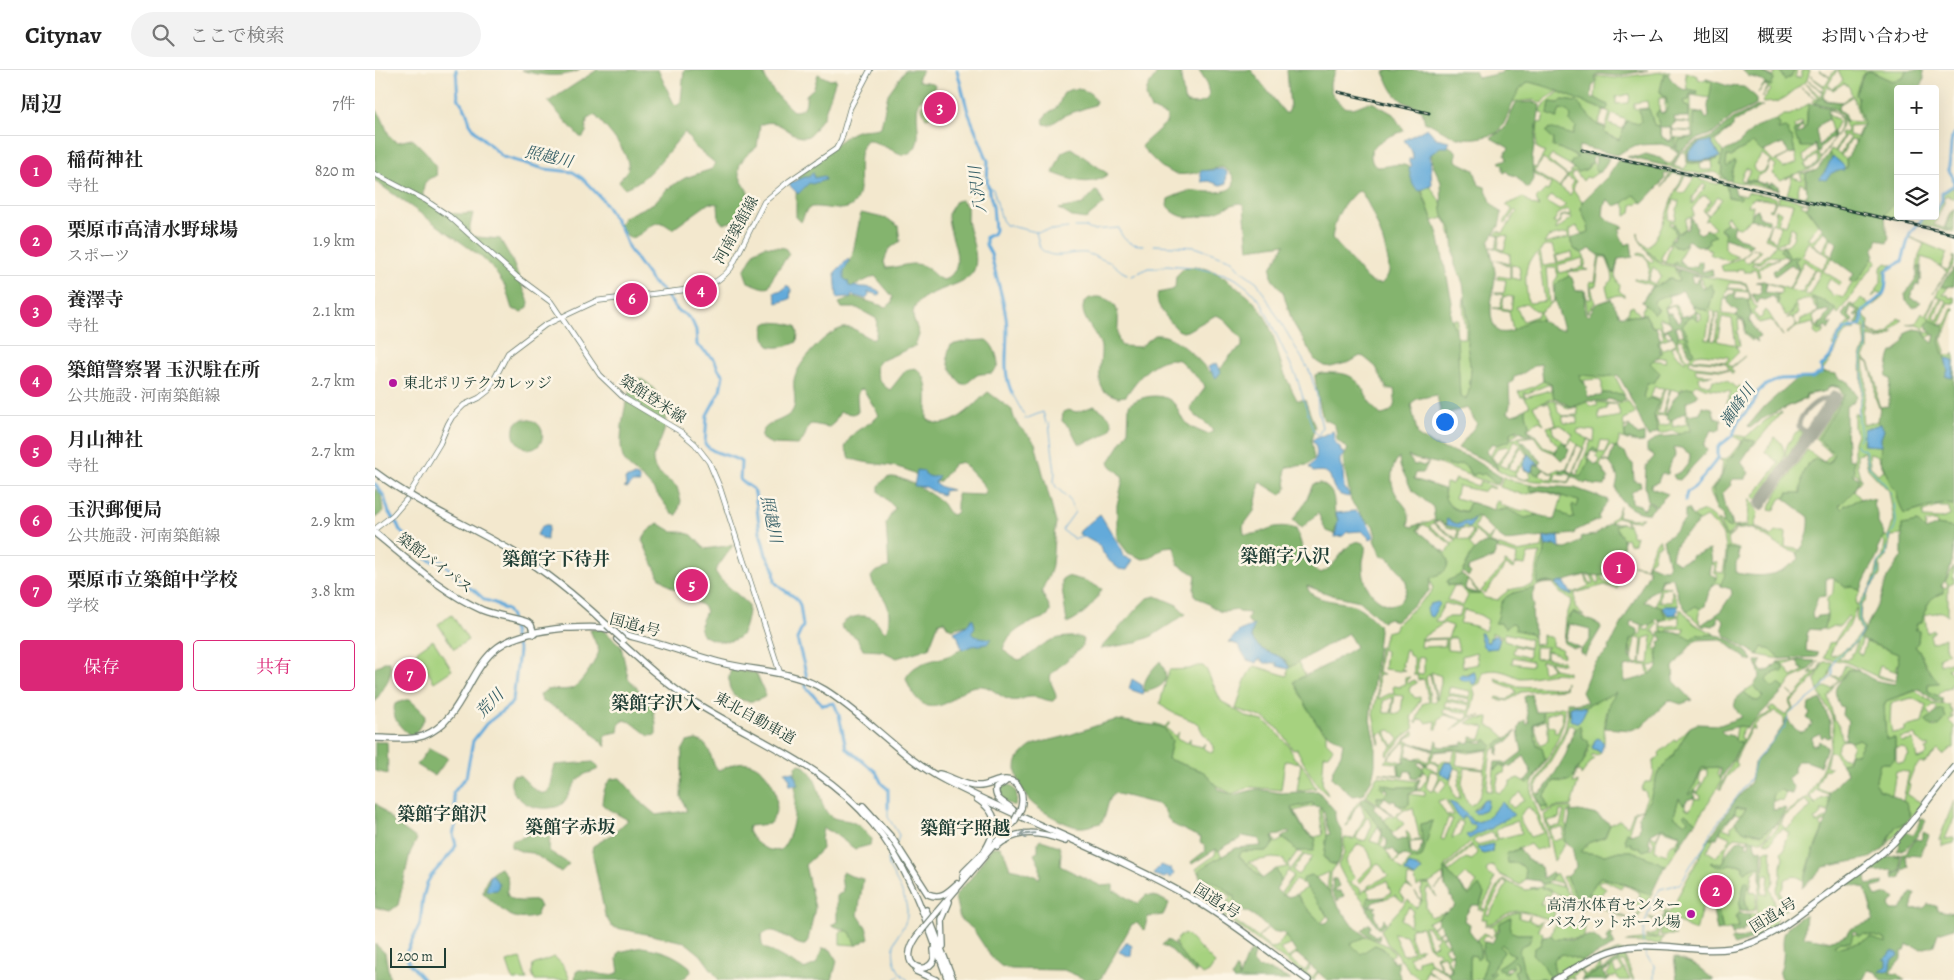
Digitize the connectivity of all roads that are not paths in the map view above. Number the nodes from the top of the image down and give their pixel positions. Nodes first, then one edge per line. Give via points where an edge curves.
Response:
1 (870, 70) edge
2 (375, 174) edge
3 (562, 316) junction
4 (378, 476) edge
5 (410, 493) dead end
6 (405, 500) dead end
7 (375, 532) edge
8 (534, 634) junction
9 (620, 640) junction
10 (780, 673) junction
11 (375, 738) edge
12 (1954, 767) edge
13 (937, 774) junction
14 (1017, 809) junction
15 (890, 841) junction
16 (896, 849) junction
17 (1091, 849) junction
18 (1105, 854) junction
19 (981, 856) junction
20 (959, 885) junction
21 (921, 929) junction
22 (932, 938) junction
23 (951, 979) edge
24 (937, 980) edge
25 (1308, 980) edge
26 (1555, 980) edge

1 - 3 main road, 河南築館線 via 850,108 839,145 764,202 724,276 708,286 596,302
2 - 3 main road, 築館登米線 via 449,216 516,276 551,302
3 - 5 main road, 河南築館線 via 511,350 488,390 460,408
3 - 10 main road, 築館登米線 via 592,366 607,384 639,408 681,432 705,457 720,488
4 - 9 highway, 東北自動車道, bridge via 423,508 517,557 548,578 584,605
6 - 7 main road
7 - 8 highway, 築館バイパス via 427,576 462,600 484,611 527,622
8 - 10 highway, 国道4号 via 565,628 603,628 723,663
8 - 11 highway, 国道4号 via 514,639 488,657 451,714 436,729 420,737
9 - 15 highway, 東北自動車道 via 647,667 687,697 826,778
9 - 15 highway, 東北自動車道 via 689,695 805,760 836,782 863,806
10 - 13 highway, 国道4号 via 801,678 833,695 917,764
12 - 26 highway, 国道4号 via 1884,852 1772,934 1751,944 1724,950 1642,946 1608,952
13 - 14 highway, 国道4号
13 - 14 highway via 978,787 1004,780 1013,782 1022,794
13 - 17 highway, 国道4号
13 - 19 highway via 943,781 990,809 995,828
14 - 14 highway via 1020,796 1016,787 1007,782 1001,783 996,788 998,798
14 - 18 highway, 国道4号
14 - 19 highway, bridge via 1014,819
15 - 16 highway, 東北自動車道
16 - 20 highway via 933,897 942,896
16 - 22 highway, 東北自動車道
16 - 23 highway, 東北自動車道 via 921,898
17 - 18 highway, 国道4号
17 -> 19 highway via 1047,834 1029,833 1006,840
18 - 25 highway, 国道4号 via 1216,913
19 - 20 highway
20 - 21 highway, bridge
20 - 23 highway via 943,913 941,927
21 - 22 highway via 909,952 911,963 919,970 927,970 934,964
21 - 24 highway via 909,944 908,962 916,971
22 - 23 highway, 東北自動車道

